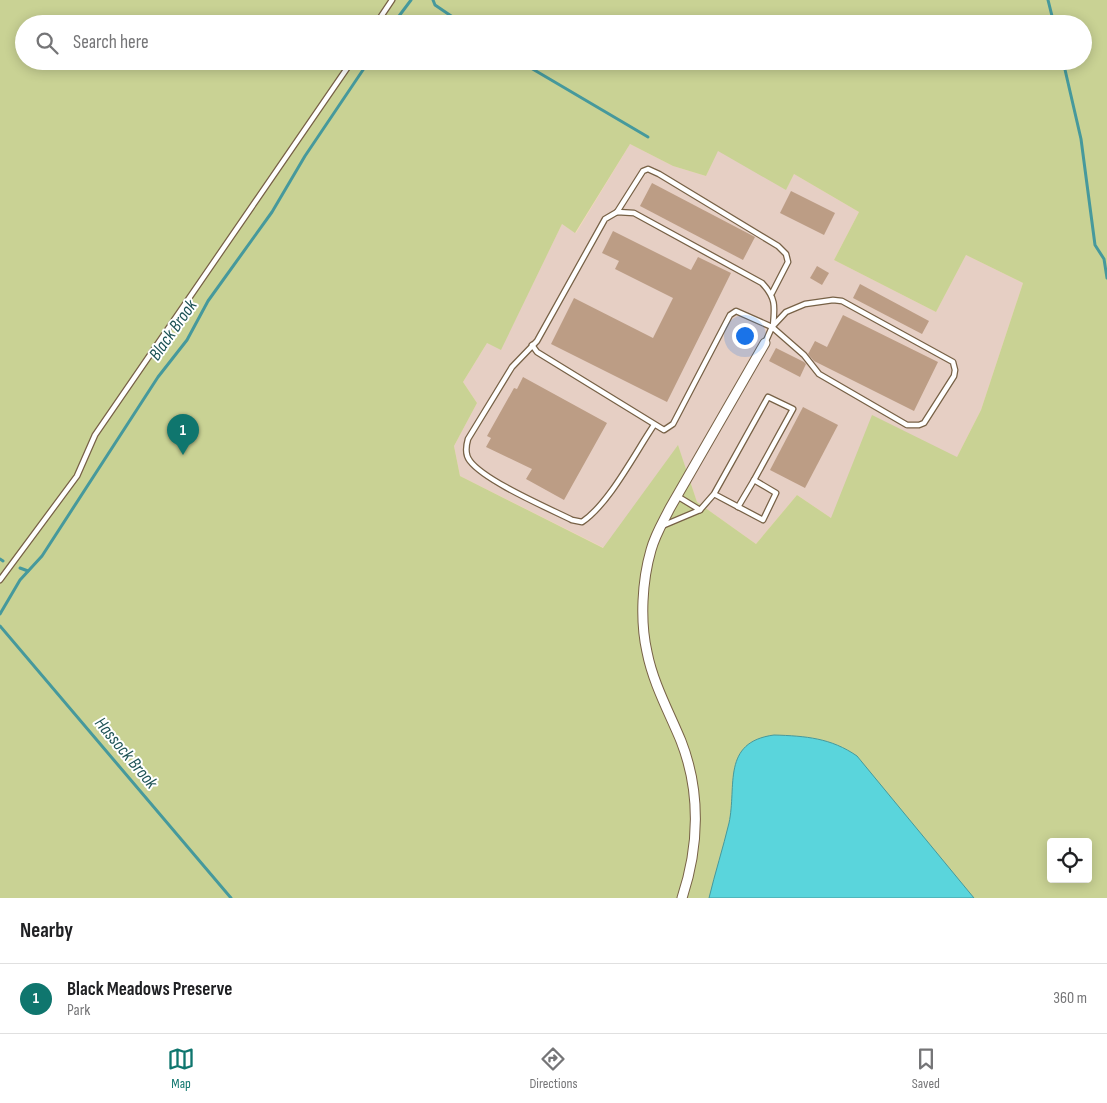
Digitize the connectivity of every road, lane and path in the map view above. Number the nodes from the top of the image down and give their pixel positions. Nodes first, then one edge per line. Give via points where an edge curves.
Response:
1 (392, 0) edge
2 (382, 15) edge
3 (346, 70) edge
4 (617, 212) junction
5 (772, 293) junction
6 (772, 327) junction
7 (765, 343) joint
8 (532, 345) junction
9 (654, 424) junction
10 (754, 480) junction
11 (714, 494) junction
12 (677, 496) junction
13 (738, 507) junction
14 (700, 510) junction
15 (661, 526) junction
16 (0, 580) edge
17 (682, 898) edge

1 - 2 lane
3 - 16 lane via 95,435 76,476
4 - 5 lane via 634,213 762,283
4 - 5 lane via 643,170 659,174 778,246 786,254 788,262
4 - 8 lane via 605,219
5 - 6 lane via 775,308
6 - 6 lane via 780,316 794,308 817,301 842,301 953,362 954,376 924,423 907,425 819,374 804,355
6 - 7 lane
6 - 9 lane via 733,311 673,424 664,430
7 - 12 street
8 - 9 lane via 537,352
8 - 9 lane via 512,367 468,439 468,459 482,473 572,520 582,522 603,503
10 - 11 lane via 793,410 768,397
10 - 13 lane
10 - 13 lane via 776,492 763,520
11 - 13 lane
11 - 14 lane
12 - 14 lane
12 - 15 street
14 - 15 lane
15 - 17 street via 648,565 644,630 653,675 682,742 693,786 696,830

